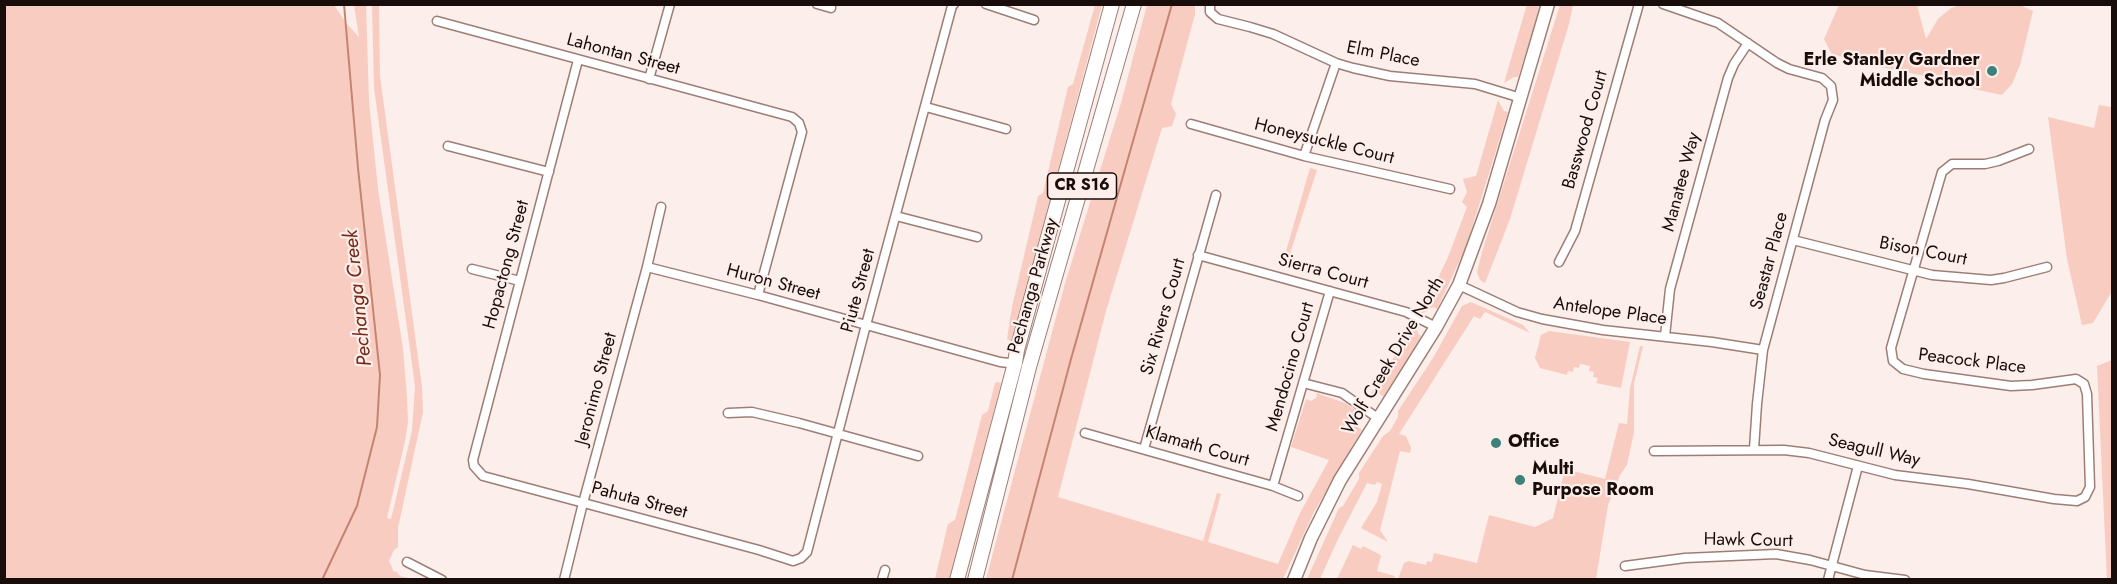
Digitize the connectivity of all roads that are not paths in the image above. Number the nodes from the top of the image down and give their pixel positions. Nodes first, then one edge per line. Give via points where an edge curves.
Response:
1 (670, 4) edge
2 (817, 4) edge
3 (954, 4) edge
4 (986, 4) edge
5 (1112, 4) edge
6 (1134, 4) edge
7 (1548, 4) edge
8 (1638, 4) edge
9 (1663, 4) edge
10 (831, 8) dead end
11 (1210, 8) edge
12 (1035, 20) dead end
13 (437, 21) dead end
14 (1748, 43) junction
15 (579, 60) junction
16 (1336, 63) junction
17 (649, 79) junction
18 (1521, 98) junction
19 (926, 106) junction
20 (1191, 124) dead end
21 (1006, 129) dead end
22 (448, 146) dead end
23 (2029, 149) dead end
24 (1304, 156) junction
25 (549, 172) junction
26 (1449, 189) dead end
27 (1216, 195) dead end
28 (662, 207) dead end
29 (896, 216) junction
30 (977, 237) dead end
31 (1793, 240) junction
32 (1198, 255) junction
33 (1559, 262) dead end
34 (647, 267) junction
35 (2047, 267) dead end
36 (472, 269) dead end
37 (1914, 271) junction
38 (520, 281) junction
39 (1459, 285) junction
40 (1330, 291) junction
41 (758, 295) junction
42 (866, 325) junction
43 (1436, 327) junction
44 (1665, 336) junction
45 (1763, 350) junction
46 (1022, 365) junction
47 (1303, 383) junction
48 (728, 412) dead end
49 (1379, 419) junction
50 (1084, 433) dead end
51 (839, 434) junction
52 (1144, 449) junction
53 (1754, 449) junction
54 (1654, 451) dead end
55 (918, 456) dead end
56 (1858, 466) junction
57 (483, 476) joint
58 (1273, 486) junction
59 (1298, 496) dead end
60 (2085, 497) joint
61 (583, 502) junction
62 (785, 559) joint
63 (407, 562) dead end
64 (1625, 566) dead end
65 (1831, 566) junction
66 (885, 570) dead end
67 (441, 579) edge
68 (564, 579) edge
69 (882, 579) edge
70 (957, 579) edge
71 (975, 579) edge
72 (1294, 579) edge
73 (1828, 579) edge
74 (1905, 579) edge

1 - 17 street
2 - 10 street
3 - 19 street, Piute Street
4 - 12 street
5 - 46 main road, Pechanga Parkway / CR S16 via 1017,350
6 - 46 main road, Pechanga Parkway / CR S16
7 - 18 street, Wolf Creek Drive North
8 - 33 street, Basswood Court via 1575,231
9 - 14 street via 1719,23
11 - 16 street, Elm Place via 1218,20 1273,34
13 - 15 street, Lahontan Street
14 - 31 street, Seastar Place via 1777,63 1822,78 1831,86 1833,99
14 - 44 street, Manatee Way via 1734,64 1725,89 1670,289
15 - 17 street, Lahontan Street
15 - 25 street, Hopactong Street
16 - 18 street, Elm Place via 1390,76 1475,84
16 - 24 street
17 - 41 street, Lahontan Street via 792,117 800,123 802,132
18 - 39 street, Wolf Creek Drive North
19 - 21 street
19 - 29 street, Piute Street
20 - 24 street, Honeysuckle Court
22 - 25 street
23 - 37 street via 1985,164 1952,164 1945,168 1934,194
24 - 26 street, Honeysuckle Court
25 - 38 street, Hopactong Street
27 - 32 street, Six Rivers Court
28 - 34 street, Jeronimo Street
29 - 30 street
29 - 42 street, Piute Street
31 - 37 street, Bison Court
31 - 45 street, Seastar Place
32 - 40 street, Sierra Court
32 - 52 street, Six Rivers Court
34 - 41 street, Huron Street
34 - 61 street, Jeronimo Street
35 - 37 street, Bison Court via 1991,279
36 - 38 street
37 - 60 street, Peacock Place via 1890,348 1893,362 1924,374 2011,386 2076,380 2084,384 2090,487
38 - 57 street, Hopactong Street via 473,460
39 - 43 street, Wolf Creek Drive North
39 - 44 street, Antelope Place via 1542,319
40 - 43 street, Sierra Court via 1406,312
40 - 47 street, Mendocino Court
41 - 42 street, Huron Street
42 - 46 street, Huron Street
42 - 51 street, Piute Street
43 - 49 street, Wolf Creek Drive North
44 - 45 street, Antelope Place
45 - 53 street, Seastar Place
46 - 70 main road, Pechanga Parkway / CR S16
46 - 71 main road, Pechanga Parkway / CR S16
47 - 49 street via 1342,393
47 - 58 street, Mendocino Court
48 - 51 street via 752,412
49 - 72 street, Wolf Creek Drive North via 1340,480
50 - 52 street, Klamath Court
51 - 55 street
51 - 62 street, Piute Street via 807,552 793,561
52 - 58 street, Klamath Court
53 - 54 street, Seagull Way
53 - 56 street, Seagull Way via 1809,453
56 - 60 street, Seagull Way via 2054,499 2077,501
56 - 65 street
57 - 61 street, Pahuta Street
58 - 59 street, Klamath Court
61 - 62 street, Pahuta Street
61 - 68 street, Jeronimo Street
63 - 67 street
64 - 65 street, Hawk Court via 1765,554
65 - 73 street
65 - 74 street, Hawk Court
66 - 69 street

